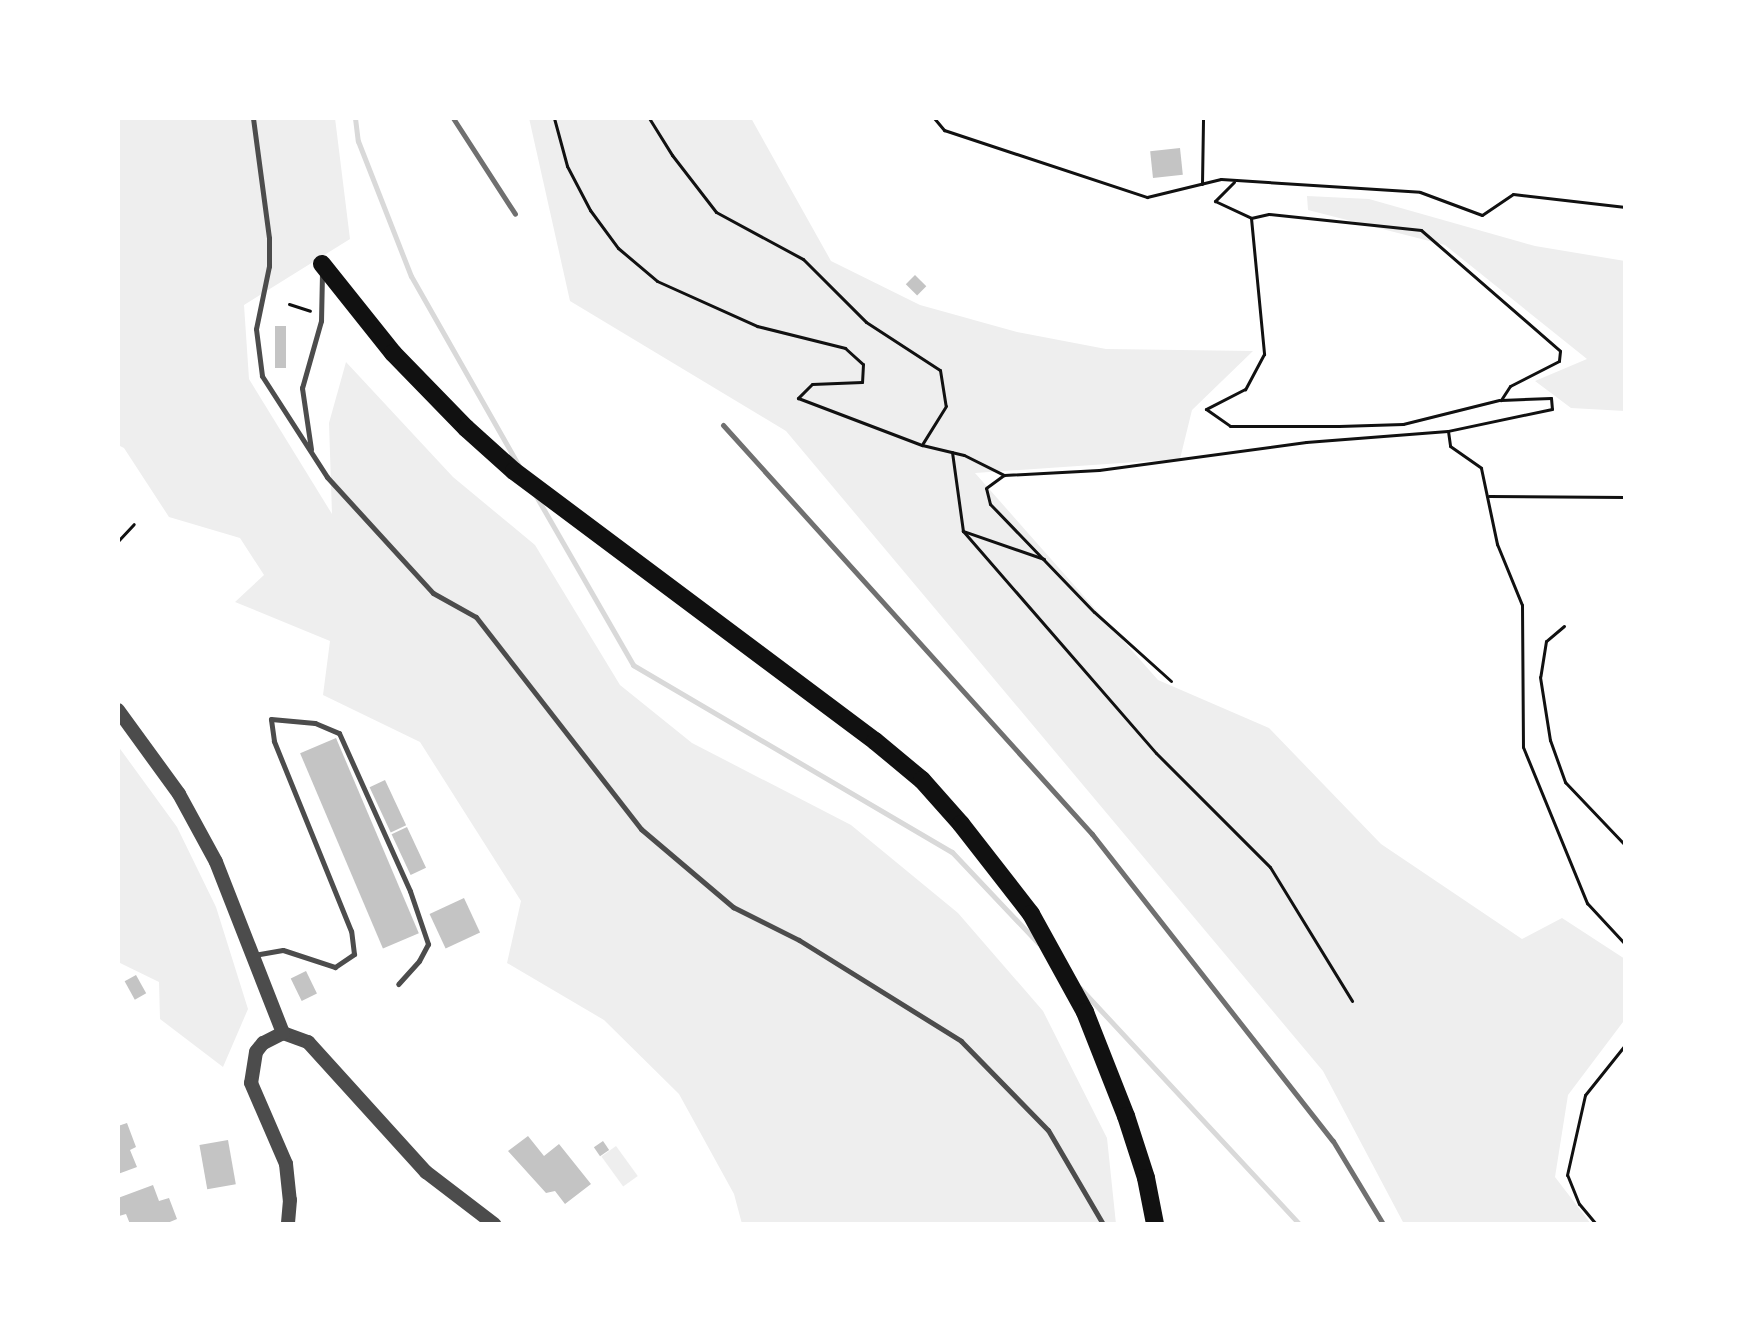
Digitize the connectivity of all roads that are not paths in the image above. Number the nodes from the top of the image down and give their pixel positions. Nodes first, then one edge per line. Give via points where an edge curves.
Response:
1 (253, 118) edge
2 (322, 264) joint
3 (312, 454) junction
4 (118, 710) edge
5 (253, 955) junction
6 (398, 984) dead end
7 (283, 1033) junction
8 (288, 1224) edge
9 (494, 1224) edge
10 (1103, 1224) edge
11 (1155, 1224) edge

1 - 3 lane via 269,238 256,329 262,376
2 - 3 lane via 322,314 302,388
2 - 11 highway via 393,353 514,471 875,741 922,780 961,824 1031,914 1085,1012 1126,1116
3 - 10 lane via 433,593 476,617 641,829 733,907 799,940 961,1041 1048,1130
4 - 5 street via 187,807 216,862
5 - 6 lane via 283,950 335,967 354,954 351,931 274,741 271,719 315,723 339,733 410,891 428,944
5 - 7 street
7 - 8 street via 256,1052 251,1083 286,1164
7 - 9 street via 308,1042 426,1172

